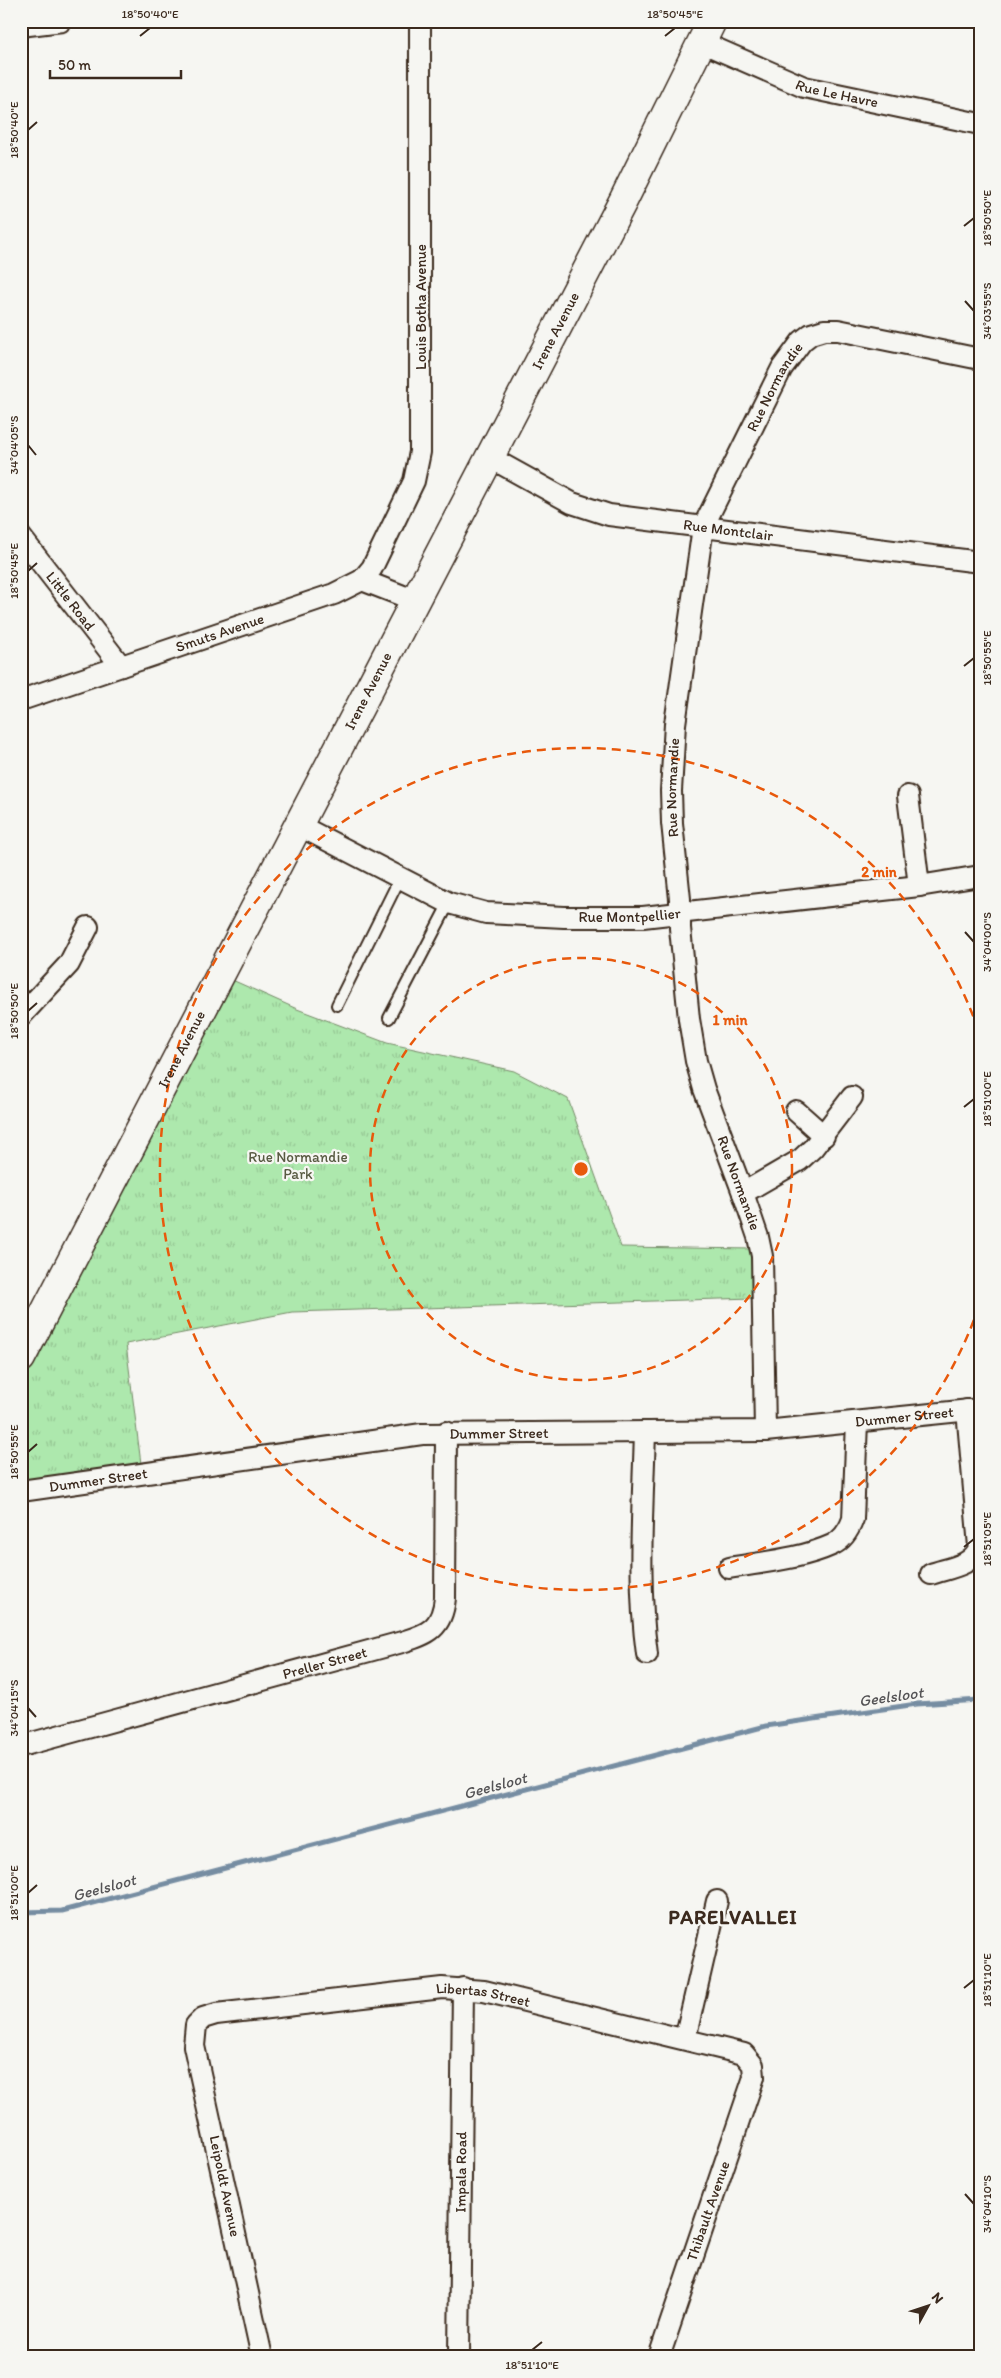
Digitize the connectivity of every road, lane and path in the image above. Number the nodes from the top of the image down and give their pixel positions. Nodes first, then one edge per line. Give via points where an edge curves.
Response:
1 (420, 21) edge
2 (63, 26) dead end
3 (21, 31) edge
4 (707, 32) edge
5 (980, 124) edge
6 (980, 358) edge
7 (489, 457) junction
8 (703, 527) junction
9 (21, 537) edge
10 (980, 562) edge
11 (362, 580) junction
12 (416, 601) junction
13 (121, 666) junction
14 (21, 700) edge
15 (908, 796) dead end
16 (298, 825) junction
17 (980, 876) edge
18 (400, 878) junction
19 (919, 886) junction
20 (449, 903) junction
21 (680, 912) junction
22 (88, 927) dead end
23 (338, 1005) dead end
24 (21, 1016) edge
25 (389, 1018) dead end
26 (852, 1097) dead end
27 (796, 1111) dead end
28 (824, 1136) junction
29 (743, 1193) junction
30 (21, 1358) edge
31 (973, 1409) edge
32 (857, 1422) junction
33 (766, 1431) junction
34 (446, 1432) junction
35 (645, 1432) junction
36 (21, 1491) edge
37 (729, 1568) dead end
38 (931, 1574) dead end
39 (647, 1654) dead end
40 (21, 1746) edge
41 (717, 1901) dead end
42 (463, 1988) junction
43 (203, 2018) joint
44 (685, 2039) junction
45 (753, 2065) joint
46 (262, 2357) edge
47 (459, 2357) edge
48 (658, 2357) edge

1 - 11 street, Louis Botha Avenue via 420,452 414,481 372,568
2 - 3 lane
4 - 5 street, Rue Le Havre via 804,87
4 - 7 street, Irene Avenue
6 - 8 street, Rue Normandie via 838,330 811,334 782,368
7 - 8 street, Rue Montclair via 572,503 591,510 632,519
7 - 12 street, Irene Avenue
8 - 10 street, Rue Montclair
8 - 21 street, Rue Normandie via 673,755 672,823
9 - 13 street, Little Road
11 - 12 street
11 - 13 street, Smuts Avenue via 334,594
12 - 16 street, Irene Avenue
13 - 14 street, Smuts Avenue
15 - 19 street
16 - 18 street, Rue Montpellier
16 - 30 street, Irene Avenue
17 - 19 street, Rue Montpellier
18 - 20 street, Rue Montpellier
18 - 23 lane
19 - 21 street, Rue Montpellier
20 - 21 street, Rue Montpellier via 486,913 564,917 644,917
20 - 25 lane
21 - 29 street, Rue Normandie via 696,1061
22 - 24 street via 69,964
26 - 28 street
27 - 28 street
28 - 29 street via 800,1160
29 - 33 street, Rue Normandie via 762,1256
31 - 32 street, Dummer Street
31 - 38 street via 977,1555 970,1561
32 - 33 street, Dummer Street
32 - 37 street via 855,1500 849,1531 833,1545
33 - 35 street, Dummer Street
34 - 35 street, Dummer Street
34 - 36 street, Dummer Street
34 - 40 street, Preller Street via 445,1598 442,1618 433,1628 416,1638
35 - 39 street via 643,1562
41 - 44 street
42 - 43 street, Libertas Street via 422,1990
42 - 44 street, Libertas Street via 484,1990
42 - 47 street, Impala Road
43 - 46 street, Leipoldt Avenue via 196,2025 194,2046
44 - 45 street, Libertas Street via 744,2054
45 - 48 street, Thibault Avenue via 754,2077

